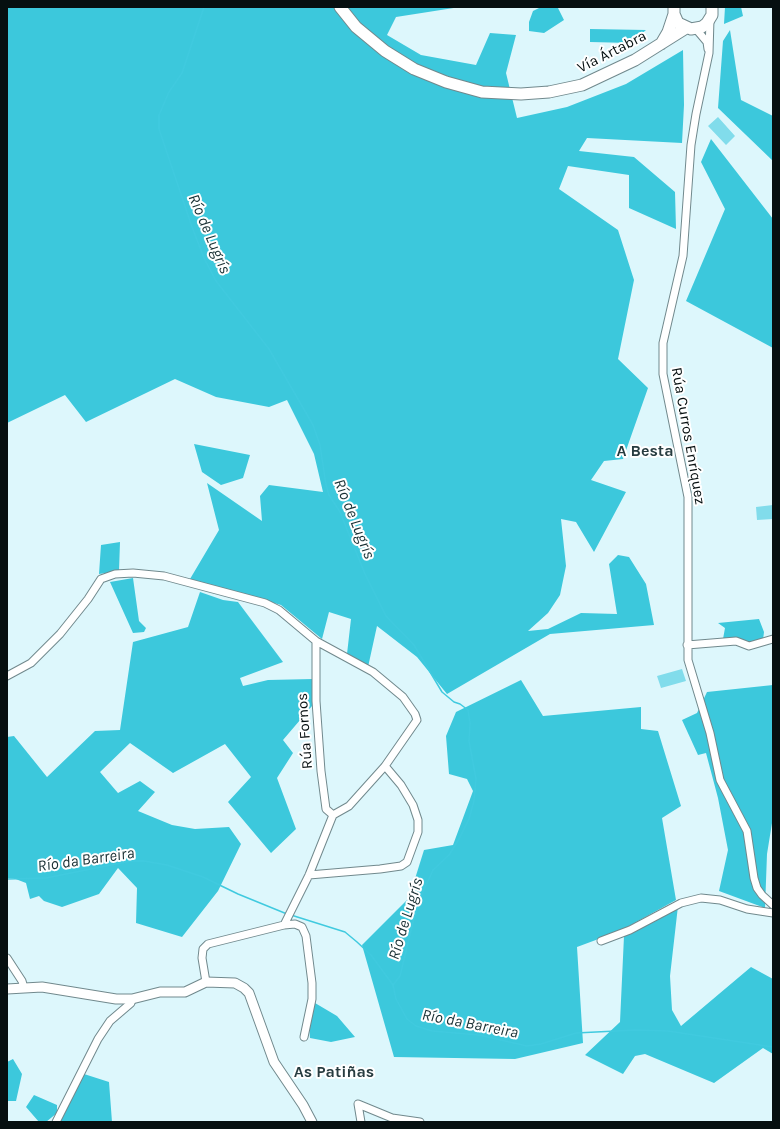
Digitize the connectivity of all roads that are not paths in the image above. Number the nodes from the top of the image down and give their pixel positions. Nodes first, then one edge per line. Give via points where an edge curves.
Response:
1 (340, 7) edge
2 (712, 7) edge
3 (674, 11) edge
4 (710, 19) junction
5 (691, 29) junction
6 (660, 44) junction
7 (709, 53) junction
8 (773, 639) edge
9 (316, 641) junction
10 (687, 645) junction
11 (7, 676) edge
12 (386, 766) junction
13 (333, 815) junction
14 (309, 876) junction
15 (773, 905) edge
16 (773, 913) edge
17 (284, 925) junction
18 (601, 941) dead end
19 (7, 958) edge
20 (206, 982) junction
21 (24, 988) junction
22 (7, 989) edge
23 (132, 999) junction
24 (304, 1036) dead end
25 (56, 1122) edge
26 (312, 1122) edge
27 (361, 1122) edge
28 (420, 1122) edge

1 - 6 highway, Vía Ártabra via 362,32 385,51 414,69 446,82 482,92 521,94 549,92 582,85 609,74
2 - 4 highway
3 - 5 highway via 678,23
3 - 6 highway, Vía Ártabra via 668,32
4 - 5 highway, Vía Ártabra via 707,24
4 - 7 street, Rúa Curros Enríquez
5 - 6 highway, Vía Ártabra
5 - 7 street via 707,42
7 - 10 street, Rúa Curros Enríquez via 691,145 683,256 663,343 663,374 688,497
8 - 10 street via 748,646 736,641
9 - 11 street via 279,610 265,603 164,576 115,574 101,578 60,634 32,663
9 - 12 street via 373,672 403,697 415,714 416,720
9 - 13 street, Rúa Fornos via 316,702 321,771 326,809
10 - 15 street, Rúa Curros Enríquez via 691,674 710,733 720,780 747,831 757,888
12 - 13 street via 349,806
12 - 14 street via 413,805 418,820 418,832 407,862 380,870
13 - 14 street
14 - 17 street
16 - 18 street via 701,898 681,903 630,930
17 - 20 street via 208,944 202,958
17 - 24 street via 295,924 302,927 306,936 312,999
19 - 21 street
20 - 23 main road via 185,992 160,992
20 - 26 main road via 235,983 249,993 274,1062
21 - 22 main road
21 - 23 main road via 42,987 116,999
23 - 25 street via 131,1003 110,1021 98,1039
27 - 28 street via 358,1104 392,1118

